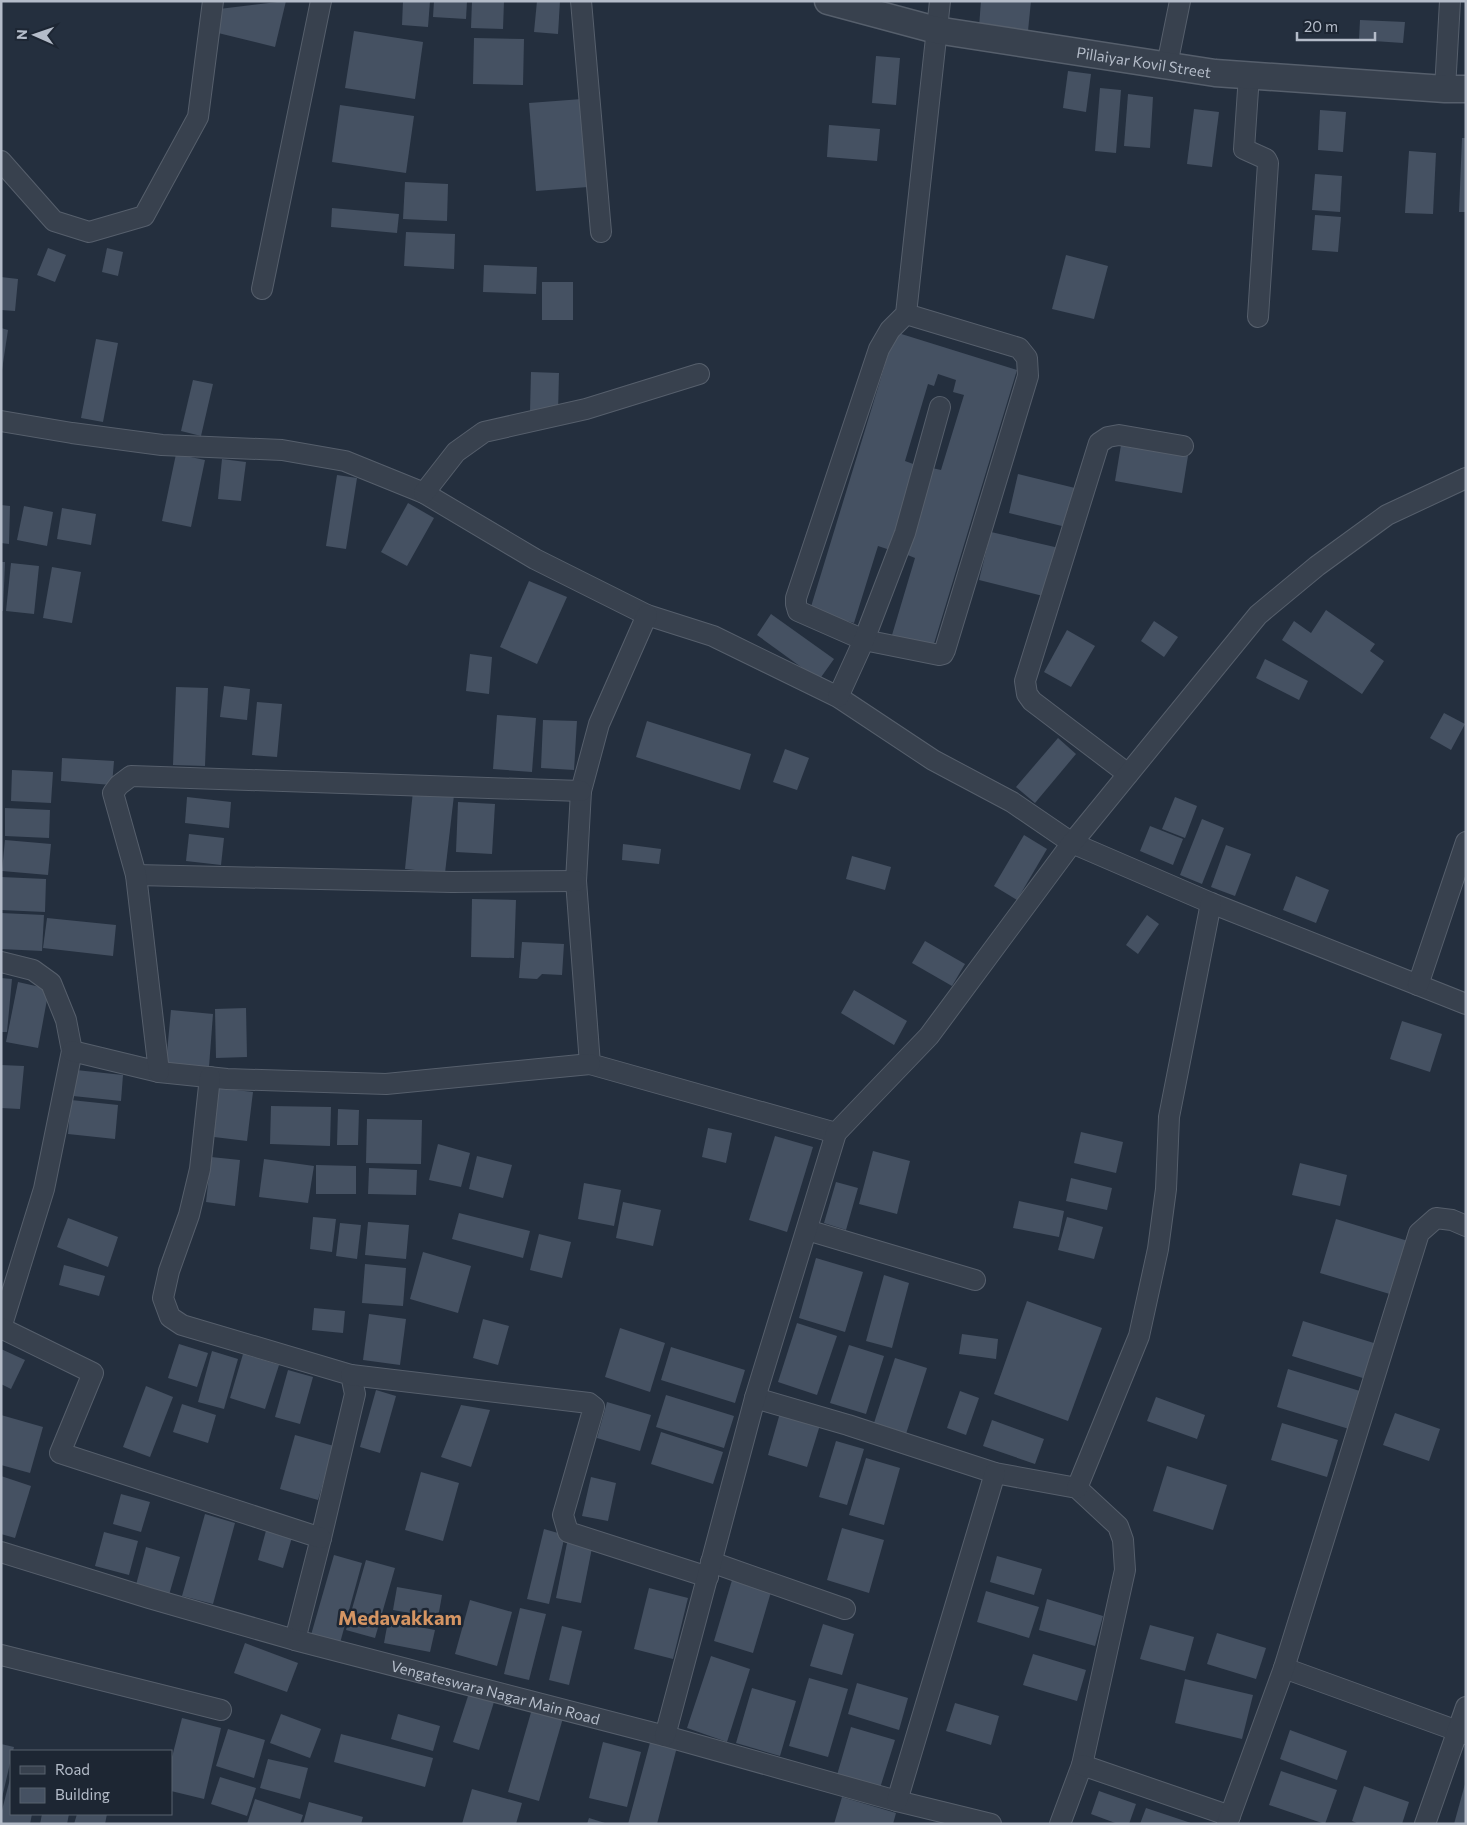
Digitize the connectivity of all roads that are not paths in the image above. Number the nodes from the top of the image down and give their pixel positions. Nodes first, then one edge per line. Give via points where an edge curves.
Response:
1 (213, 1) edge
2 (321, 1) edge
3 (582, 1) edge
4 (828, 1) edge
5 (940, 1) edge
6 (1180, 1) edge
7 (1450, 1) edge
8 (936, 30) junction
9 (1167, 65) junction
10 (1249, 75) junction
11 (1456, 89) edge
12 (1, 161) edge
13 (602, 232) dead end
14 (262, 289) dead end
15 (906, 314) junction
16 (1258, 317) dead end
17 (699, 374) dead end
18 (940, 407) dead end
19 (1, 421) edge
20 (1183, 446) dead end
21 (1466, 478) edge
22 (424, 492) junction
23 (647, 615) junction
24 (864, 640) junction
25 (838, 697) junction
26 (1128, 774) junction
27 (581, 791) junction
28 (1072, 842) junction
29 (1466, 842) edge
30 (136, 876) junction
31 (576, 881) junction
32 (1212, 903) junction
33 (1, 962) edge
34 (1418, 985) junction
35 (1466, 1004) edge
36 (72, 1051) junction
37 (590, 1064) junction
38 (159, 1072) junction
39 (210, 1077) junction
40 (836, 1133) junction
41 (1466, 1226) edge
42 (807, 1230) junction
43 (975, 1280) dead end
44 (1, 1328) edge
45 (351, 1375) junction
46 (755, 1398) junction
47 (995, 1473) junction
48 (1077, 1488) junction
49 (321, 1538) junction
50 (1, 1552) edge
51 (709, 1570) junction
52 (845, 1609) dead end
53 (295, 1640) junction
54 (1, 1654) edge
55 (1284, 1668) junction
56 (1466, 1706) edge
57 (221, 1710) dead end
58 (1462, 1733) edge
59 (665, 1736) junction
60 (1082, 1765) junction
61 (897, 1801) junction
62 (1228, 1820) edge
63 (991, 1824) edge
64 (1060, 1824) edge
65 (1424, 1824) edge

1 - 12 street via 198,117 144,216 89,232 54,221
2 - 14 street
3 - 13 street
4 - 8 street, Pillaiyar Kovil Street
5 - 8 street
6 - 9 street
7 - 11 street
8 - 9 street, Pillaiyar Kovil Street
8 - 15 street
9 - 10 street, Pillaiyar Kovil Street
10 - 11 street, Pillaiyar Kovil Street
10 - 16 street via 1244,149 1268,163
15 - 24 street via 890,330 879,349 796,598 798,611
15 - 24 street via 1019,348 1027,358 1028,376 943,654 934,655
17 - 22 street via 586,409 484,432 456,452
18 - 24 street via 905,533
19 - 22 street via 162,445 282,450 345,461
20 - 26 street via 1119,435 1099,443 1025,681 1032,701
21 - 26 street via 1386,515 1258,615
22 - 23 street via 535,559
23 - 25 street via 713,636
23 - 27 street via 599,724
24 - 25 street
25 - 28 street via 933,760 1012,802
26 - 28 street
27 - 30 street via 132,776 113,793
27 - 31 street
28 - 32 street
28 - 40 street via 929,1036
29 - 34 street
30 - 31 street
30 - 38 street
31 - 37 street
32 - 34 street
32 - 48 street via 1170,1117 1166,1189 1158,1249 1139,1336
33 - 36 street via 33,970 51,983 66,1020
34 - 35 street
36 - 38 street
36 - 44 street via 44,1189
37 - 39 street via 386,1084
37 - 40 street
38 - 39 street
39 - 45 street via 200,1169 163,1298 170,1317 182,1325
40 - 42 street
41 - 55 street via 1436,1218 1419,1233
42 - 43 street
42 - 46 street
44 - 49 street via 93,1373 60,1453
45 - 49 street via 355,1394
45 - 51 street via 589,1404 594,1407 563,1516 568,1532
46 - 47 street
46 - 51 street
47 - 48 street
47 - 61 street
48 - 60 street via 1118,1526 1123,1540 1125,1570
49 - 53 street
50 - 53 street, Vengateswara Nagar Main Road
51 - 52 street
51 - 59 street
53 - 59 street, Vengateswara Nagar Main Road
54 - 57 street
55 - 58 street
55 - 62 street
56 - 58 street
58 - 65 street
59 - 61 street, Vengateswara Nagar Main Road
60 - 62 street
60 - 64 street
61 - 63 street, Vengateswara Nagar Main Road

